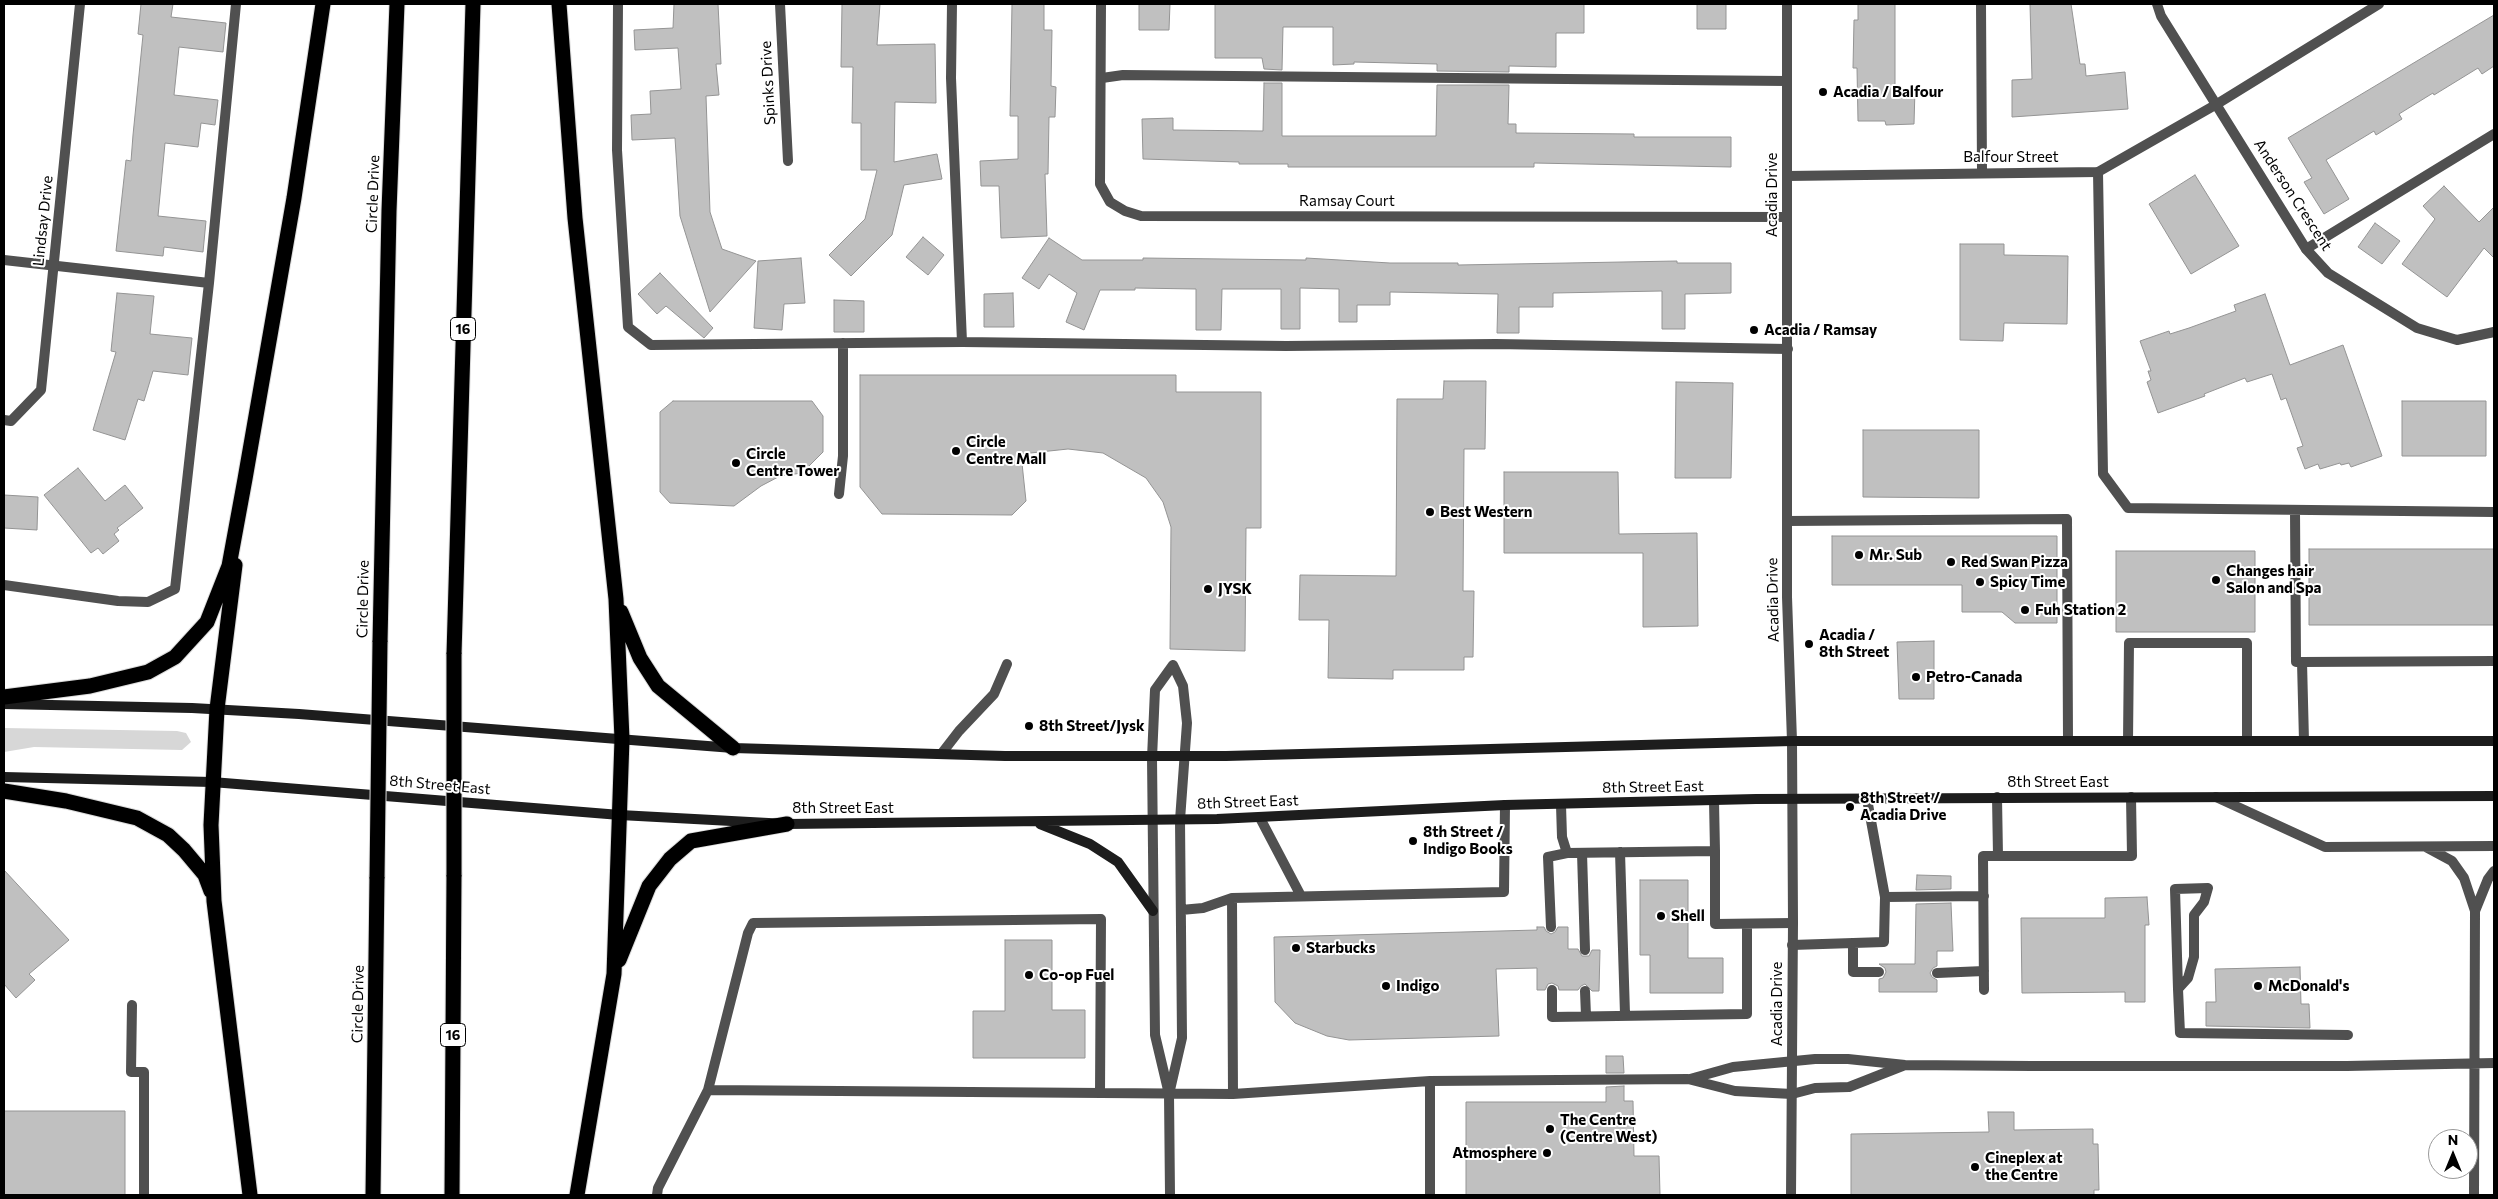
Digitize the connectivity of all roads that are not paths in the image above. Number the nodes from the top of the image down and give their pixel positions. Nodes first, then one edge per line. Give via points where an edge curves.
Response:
1 (80, 4) edge
2 (236, 4) edge
3 (323, 4) edge
4 (397, 4) edge
5 (473, 4) edge
6 (558, 4) edge
7 (618, 4) edge
8 (780, 4) edge
9 (952, 4) edge
10 (1101, 4) edge
11 (1787, 4) edge
12 (1981, 4) edge
13 (2157, 4) edge
14 (2358, 4) edge
15 (2379, 4) edge
16 (2367, 11) junction
17 (1102, 78) junction
18 (1787, 81) junction
19 (2217, 104) junction
20 (2494, 134) edge
21 (788, 162) dead end
22 (1982, 172) junction
23 (2098, 172) junction
24 (1787, 176) junction
25 (1787, 217) junction
26 (2306, 249) junction
27 (4, 260) edge
28 (54, 265) junction
29 (209, 284) junction
30 (2494, 332) edge
31 (962, 342) junction
32 (843, 343) junction
33 (1788, 349) junction
34 (4, 420) edge
35 (249, 455) junction
36 (839, 494) dead end
37 (2296, 511) junction
38 (2494, 512) edge
39 (1787, 520) junction
40 (4, 585) edge
41 (616, 599) junction
42 (2494, 661) edge
43 (2302, 662) junction
44 (1007, 664) dead end
45 (4, 697) edge
46 (4, 704) edge
47 (217, 709) junction
48 (622, 739) junction
49 (1792, 741) junction
50 (2068, 741) junction
51 (2128, 741) junction
52 (2247, 741) junction
53 (2304, 741) junction
54 (2494, 741) edge
55 (733, 748) junction
56 (942, 753) junction
57 (1185, 756) junction
58 (1152, 758) junction
59 (4, 777) edge
60 (212, 782) junction
61 (4, 791) edge
62 (2494, 796) edge
63 (1997, 797) junction
64 (2131, 797) junction
65 (2216, 797) junction
66 (1867, 799) junction
67 (1792, 800) junction
68 (1714, 801) junction
69 (1505, 805) junction
70 (1561, 805) junction
71 (620, 815) junction
72 (1260, 818) junction
73 (1152, 820) junction
74 (1180, 820) junction
75 (1035, 822) junction
76 (787, 824) junction
77 (2494, 846) edge
78 (2426, 847) junction
79 (1715, 851) junction
80 (1620, 852) junction
81 (1567, 853) junction
82 (1582, 853) junction
83 (1998, 856) junction
84 (2494, 871) edge
85 (1301, 896) junction
86 (1984, 896) junction
87 (1885, 897) junction
88 (1232, 898) junction
89 (214, 901) junction
90 (1181, 910) junction
91 (1153, 911) junction
92 (2475, 911) junction
93 (1793, 923) junction
94 (1747, 924) junction
95 (1551, 926) dead end
96 (1853, 943) junction
97 (1792, 945) junction
98 (1585, 950) dead end
99 (1984, 971) junction
100 (1879, 972) dead end
101 (1937, 973) dead end
102 (614, 974) junction
103 (2178, 989) junction
104 (1552, 990) dead end
105 (1984, 990) dead end
106 (1585, 991) dead end
107 (132, 1005) dead end
108 (1625, 1014) junction
109 (1586, 1016) junction
110 (2348, 1035) dead end
111 (1792, 1060) junction
112 (2474, 1063) junction
113 (2494, 1063) edge
114 (1905, 1065) junction
115 (1688, 1079) junction
116 (1430, 1081) junction
117 (708, 1090) junction
118 (1100, 1093) junction
119 (1169, 1094) junction
120 (1234, 1094) junction
121 (1792, 1094) junction
122 (144, 1195) edge
123 (250, 1195) edge
124 (373, 1195) edge
125 (452, 1195) edge
126 (577, 1195) edge
127 (657, 1195) edge
128 (1170, 1195) edge
129 (1430, 1195) edge
130 (1791, 1195) edge
131 (2474, 1195) edge

1 - 28 street, Lindsay Drive
2 - 29 street
3 - 35 highway via 294,198
4 - 124 highway, Circle Drive, bridge via 380,642
5 - 125 highway, 16, bridge via 454,654
6 - 41 highway via 575,218
7 - 32 street via 616,150 628,327 651,346
8 - 21 street, Spinks Drive
9 - 31 street via 951,78
10 - 17 street, Ramsay Court
11 - 18 street, Acadia Drive
12 - 22 street
13 - 19 street via 2161,16
14 - 16 street
15 - 16 street, Balfour Street
16 - 19 street, Balfour Street
17 - 18 street via 1123,75
17 - 25 street, Ramsay Court via 1100,184 1110,202 1141,216
18 - 24 street, Acadia Drive
19 - 23 street, Balfour Street
19 - 26 street, Anderson Crescent
20 - 26 street
22 - 23 street, Balfour Street
22 - 24 street, Balfour Street
23 - 37 street via 2103,474 2128,508
24 - 25 street, Acadia Drive
25 - 33 street, Acadia Drive
26 - 30 street, Anderson Crescent via 2328,272 2418,328 2457,340
27 - 28 street
28 - 29 street
28 - 34 street, Lindsay Drive via 40,390 11,421
29 - 40 street via 175,589 148,602 118,601
31 - 32 street
31 - 33 street via 1286,346 1505,344
32 - 36 street
33 - 39 street, Acadia Drive
35 - 45 highway via 229,566 207,622 187,646 148,672 90,686
35 - 47 highway
37 - 38 street
37 - 43 street via 2296,662
39 - 49 street, Acadia Drive
39 - 50 street via 2067,519
41 - 48 highway
41 - 55 highway via 640,658 658,686
42 - 43 street
43 - 53 street
44 - 56 street via 994,694
46 - 47 main road
47 - 48 main road
47 - 60 highway
48 - 55 main road
48 - 71 highway
49 - 50 main road
49 - 57 main road
49 - 67 street, Acadia Drive
50 - 51 main road
51 - 52 main road
51 - 52 street via 2129,643 2247,643
52 - 53 main road
53 - 54 main road
55 - 56 main road
56 - 58 main road
57 - 58 main road
57 - 58 street via 1187,723 1183,686 1173,665 1155,690
57 - 74 street
58 - 73 street
59 - 60 main road, 8th Street East
60 - 71 main road, 8th Street East
60 - 89 highway
61 - 89 highway via 66,800 137,818 168,835 184,850 205,876
62 - 65 main road, 8th Street East
63 - 64 main road, 8th Street East
63 - 66 main road, 8th Street East
63 - 83 street
64 - 65 main road, 8th Street East
64 - 83 street via 2132,856
65 - 78 street via 2325,847
66 - 67 main road, 8th Street East
66 - 87 street
67 - 68 main road, 8th Street East
67 - 93 street, Acadia Drive
68 - 70 main road, 8th Street East
68 - 79 street
69 - 70 main road, 8th Street East
69 - 72 main road, 8th Street East
69 - 85 street via 1504,892
70 - 81 street via 1562,837
71 - 76 main road, 8th Street East
71 - 102 highway
72 - 74 main road, 8th Street East
72 - 85 street
73 - 74 main road, 8th Street East
73 - 75 main road, 8th Street East
73 - 91 street
74 - 90 street
75 - 76 main road, 8th Street East
75 - 91 main road via 1090,844 1118,862
76 - 102 highway via 691,842 670,859 639,908
77 - 78 street
78 - 92 street via 2452,860 2464,878
79 - 80 street
79 - 94 street via 1715,924
80 - 82 street
80 - 108 street
81 - 82 street
81 - 95 street via 1548,857
82 - 98 street
83 - 86 street via 1983,856
84 - 92 street
85 - 88 street
86 - 87 street
86 - 99 street
87 - 96 street via 1884,942
88 - 90 street via 1202,908
88 - 120 street
89 - 123 highway
90 - 119 street via 1182,1038
91 - 119 street via 1155,1035
92 - 112 street
93 - 94 street
93 - 97 street, Acadia Drive
94 - 108 street via 1747,1014
96 - 97 street
96 - 100 street via 1853,972
97 - 111 street, Acadia Drive
99 - 101 street
99 - 105 street
102 - 126 highway
103 - 103 street via 2188,978 2194,957 2194,915 2204,902 2208,888 2175,889
103 - 110 street via 2180,1033
104 - 109 street via 1552,1017
106 - 109 street
107 - 122 street via 131,1072 144,1072
108 - 109 street
111 - 114 street via 1848,1059
111 - 115 street via 1733,1067
111 - 121 street, Acadia Drive
112 - 113 street
112 - 114 street via 2347,1066
112 - 131 street
114 - 121 street via 1849,1087 1815,1088
115 - 116 street
115 - 121 street via 1735,1091
116 - 120 street
116 - 129 street
117 - 118 street
117 - 118 street via 753,923 1101,919
117 - 127 street
118 - 119 street
119 - 120 street
119 - 128 street
121 - 130 street, Acadia Drive

